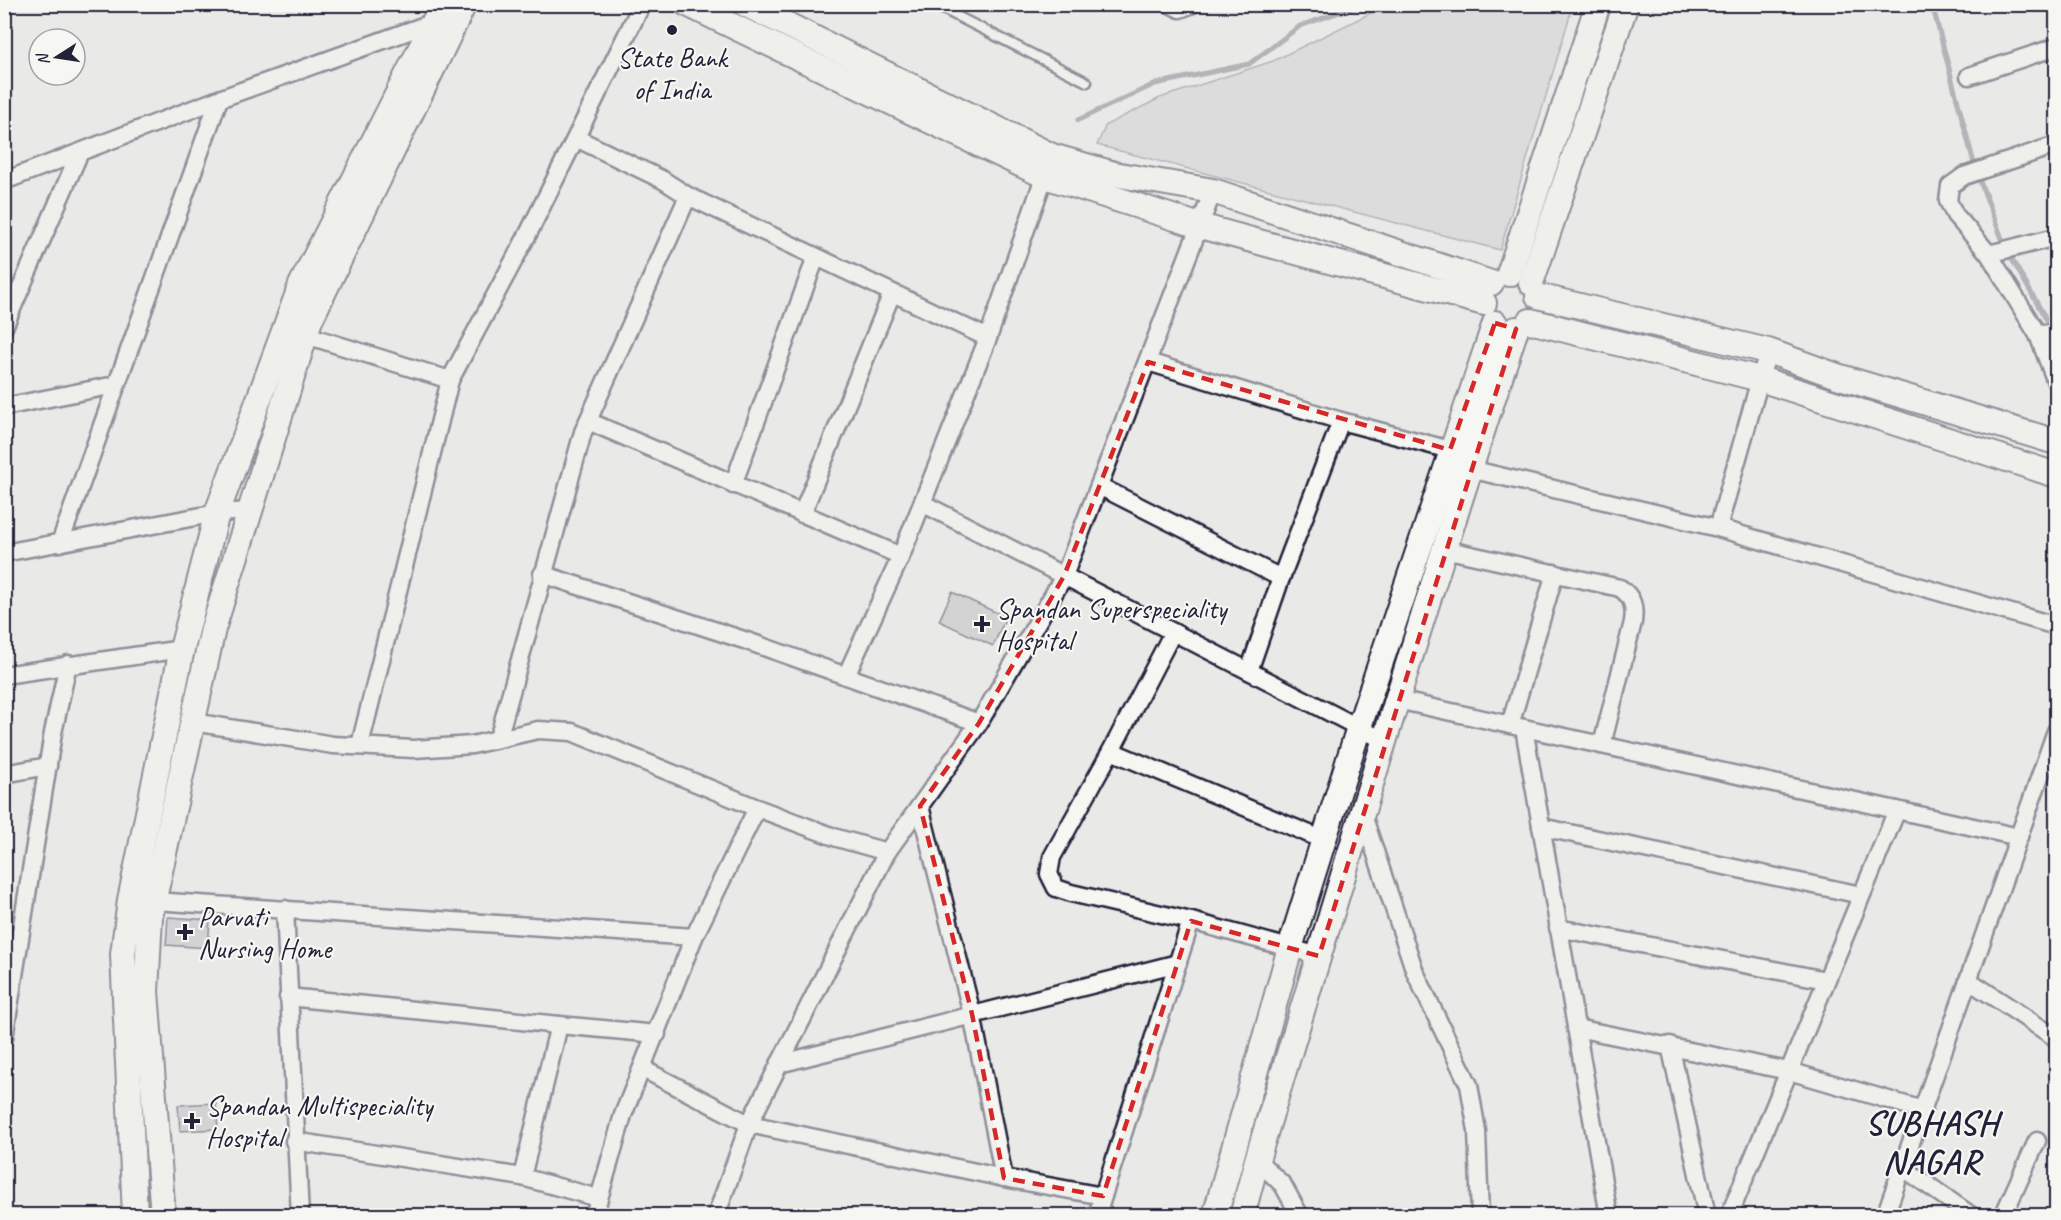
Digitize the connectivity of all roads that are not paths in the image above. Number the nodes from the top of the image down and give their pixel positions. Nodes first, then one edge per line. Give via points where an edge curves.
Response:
1 (464, 4) edge
2 (642, 4) edge
3 (687, 4) edge
4 (745, 4) edge
5 (933, 4) edge
6 (1170, 4) edge
7 (1193, 4) edge
8 (1598, 4) edge
9 (1626, 4) edge
10 (439, 14) edge
11 (2056, 47) edge
12 (1969, 76) dead end
13 (1087, 82) dead end
14 (219, 99) junction
15 (576, 138) junction
16 (2056, 145) edge
17 (79, 153) junction
18 (1048, 166) junction
19 (4, 181) edge
20 (1213, 191) junction
21 (688, 196) junction
22 (1200, 226) junction
23 (2056, 237) edge
24 (1989, 254) junction
25 (816, 257) junction
26 (892, 293) junction
27 (1512, 301) junction
28 (4, 327) edge
29 (2056, 332) edge
30 (306, 335) junction
31 (2038, 335) junction
32 (988, 338) junction
33 (1768, 351) junction
34 (1148, 362) junction
35 (1760, 379) junction
36 (450, 380) junction
37 (2056, 382) edge
38 (115, 385) junction
39 (4, 407) edge
40 (1341, 421) junction
41 (588, 422) junction
42 (2056, 442) edge
43 (1450, 450) junction
44 (1470, 469) junction
45 (2056, 475) edge
46 (733, 485) junction
47 (1100, 486) junction
48 (922, 503) junction
49 (251, 511) junction
50 (218, 513) junction
51 (802, 514) junction
52 (1718, 528) junction
53 (60, 543) junction
54 (1444, 549) junction
55 (4, 553) edge
56 (902, 556) junction
57 (1555, 573) junction
58 (542, 574) junction
59 (1064, 576) junction
60 (1281, 578) junction
61 (2056, 626) edge
62 (1173, 632) junction
63 (182, 649) junction
64 (68, 664) junction
65 (1250, 671) junction
66 (4, 675) edge
67 (846, 676) junction
68 (1398, 700) junction
69 (193, 722) junction
70 (979, 723) junction
71 (1517, 727) junction
72 (1359, 728) junction
73 (2056, 731) edge
74 (498, 739) junction
75 (1383, 740) junction
76 (360, 745) junction
77 (1602, 745) junction
78 (1112, 751) junction
79 (48, 766) junction
80 (4, 774) edge
81 (920, 806) junction
82 (757, 807) junction
83 (1897, 810) junction
84 (1363, 815) junction
85 (1541, 827) junction
86 (2019, 837) junction
87 (1326, 841) junction
88 (887, 852) junction
89 (1861, 895) junction
90 (154, 901) junction
91 (285, 909) junction
92 (1191, 921) junction
93 (1558, 928) junction
94 (694, 937) junction
95 (1290, 948) junction
96 (1319, 956) junction
97 (1178, 963) junction
98 (1826, 980) junction
99 (1968, 980) junction
100 (288, 997) junction
101 (972, 1014) junction
102 (559, 1025) junction
103 (1576, 1028) junction
104 (5, 1032) edge
105 (657, 1034) junction
106 (2056, 1038) edge
107 (1670, 1045) junction
108 (779, 1064) junction
109 (643, 1069) junction
110 (1789, 1071) junction
111 (1923, 1110) junction
112 (749, 1124) junction
113 (294, 1141) junction
114 (2037, 1141) dead end
115 (1257, 1160) junction
116 (1902, 1167) junction
117 (522, 1177) junction
118 (1004, 1178) junction
119 (1103, 1196) junction
120 (598, 1198) junction
121 (135, 1215) edge
122 (163, 1215) edge
123 (300, 1215) edge
124 (594, 1215) edge
125 (716, 1215) edge
126 (1097, 1215) edge
127 (1215, 1215) edge
128 (1242, 1215) edge
129 (1300, 1215) edge
130 (1480, 1215) edge
131 (1609, 1215) edge
132 (1707, 1215) edge
133 (1729, 1215) edge
134 (1885, 1215) edge
135 (1972, 1215) edge
136 (2003, 1215) edge

1 - 30 street
2 - 15 street
3 - 18 street
4 - 18 street
5 - 13 lane
6 - 7 street via 1180,9
8 - 27 street
9 - 27 street
10 - 14 street
10 - 50 street via 301,285
11 - 12 street
14 - 17 street
14 - 38 street
15 - 21 street
15 - 36 street
16 - 24 street via 1964,176 1950,186 1948,201 1955,215
17 - 19 street
17 - 28 street
18 - 20 street
18 - 22 street
18 - 32 street
20 - 22 street
20 - 27 street
21 - 25 street
21 - 41 street
22 - 27 street
22 - 34 street
23 - 24 street
24 - 31 street
25 - 26 street
25 - 46 street
26 - 32 street
26 - 51 street
27 - 33 street
27 - 35 street
27 - 43 street
27 - 44 street
29 - 31 street
30 - 36 street
30 - 49 street
31 - 37 street
32 - 48 street
33 - 35 street
33 - 42 street
34 - 40 street
34 - 47 street
35 - 45 street
35 - 52 street
36 - 76 street
38 - 39 street
38 - 53 street
40 - 43 street
40 - 60 street
41 - 46 street
41 - 58 street
43 - 72 street
44 - 52 street
44 - 54 street
46 - 51 street
47 - 59 street
47 - 60 street
48 - 56 street
48 - 59 street
49 - 50 street
49 - 69 street via 213,629
50 - 53 street
50 - 63 street
51 - 56 street
52 - 61 street
53 - 55 street
54 - 57 street
54 - 68 street
56 - 67 street
57 - 71 street
57 - 77 street via 1620,588 1629,594 1634,608
58 - 67 street
58 - 74 street
59 - 62 street
59 - 70 street
60 - 65 street
62 - 65 street
62 - 78 street
63 - 64 street
63 - 121 street via 130,900 123,954
64 - 66 street
64 - 79 street
65 - 72 street
67 - 70 street
68 - 71 street
68 - 75 street
69 - 76 street via 333,745
69 - 90 street
70 - 81 street
71 - 77 street
71 - 85 street
72 - 75 street
72 - 87 street
73 - 86 street
74 - 76 street via 414,749
74 - 82 street via 538,730 572,732
75 - 84 street
77 - 83 street
78 - 87 street
78 - 92 street via 1052,857 1048,874 1056,888 1071,893
79 - 80 street
79 - 104 street
81 - 88 street
81 - 101 street
82 - 88 street via 837,838
82 - 94 street
83 - 86 street
83 - 89 street
84 - 96 street
84 - 130 street via 1415,972 1469,1085 1478,1131
85 - 89 street
85 - 93 street
86 - 99 street
87 - 95 street
88 - 108 street
89 - 98 street
90 - 91 street
90 - 122 street via 146,991
91 - 94 street
91 - 100 street
92 - 95 street
92 - 97 street
93 - 98 street
93 - 103 street
94 - 105 street
95 - 96 street
95 - 127 street
96 - 115 street
97 - 101 street
97 - 119 street
98 - 110 street
99 - 106 street
99 - 111 street
100 - 102 street
100 - 113 street
101 - 108 street
101 - 118 street
102 - 105 street
102 - 117 street
103 - 107 street
103 - 131 street
105 - 109 street
107 - 110 street
107 - 132 street
108 - 112 street
109 - 112 street
109 - 120 street via 623,1115
110 - 111 street
110 - 133 street
111 - 116 street
112 - 118 street
112 - 125 street
113 - 117 street
113 - 123 street
114 - 136 street
115 - 128 street
115 - 129 street via 1283,1185
116 - 134 street
116 - 135 street
117 - 120 street
118 - 119 street
119 - 126 street
120 - 124 street

